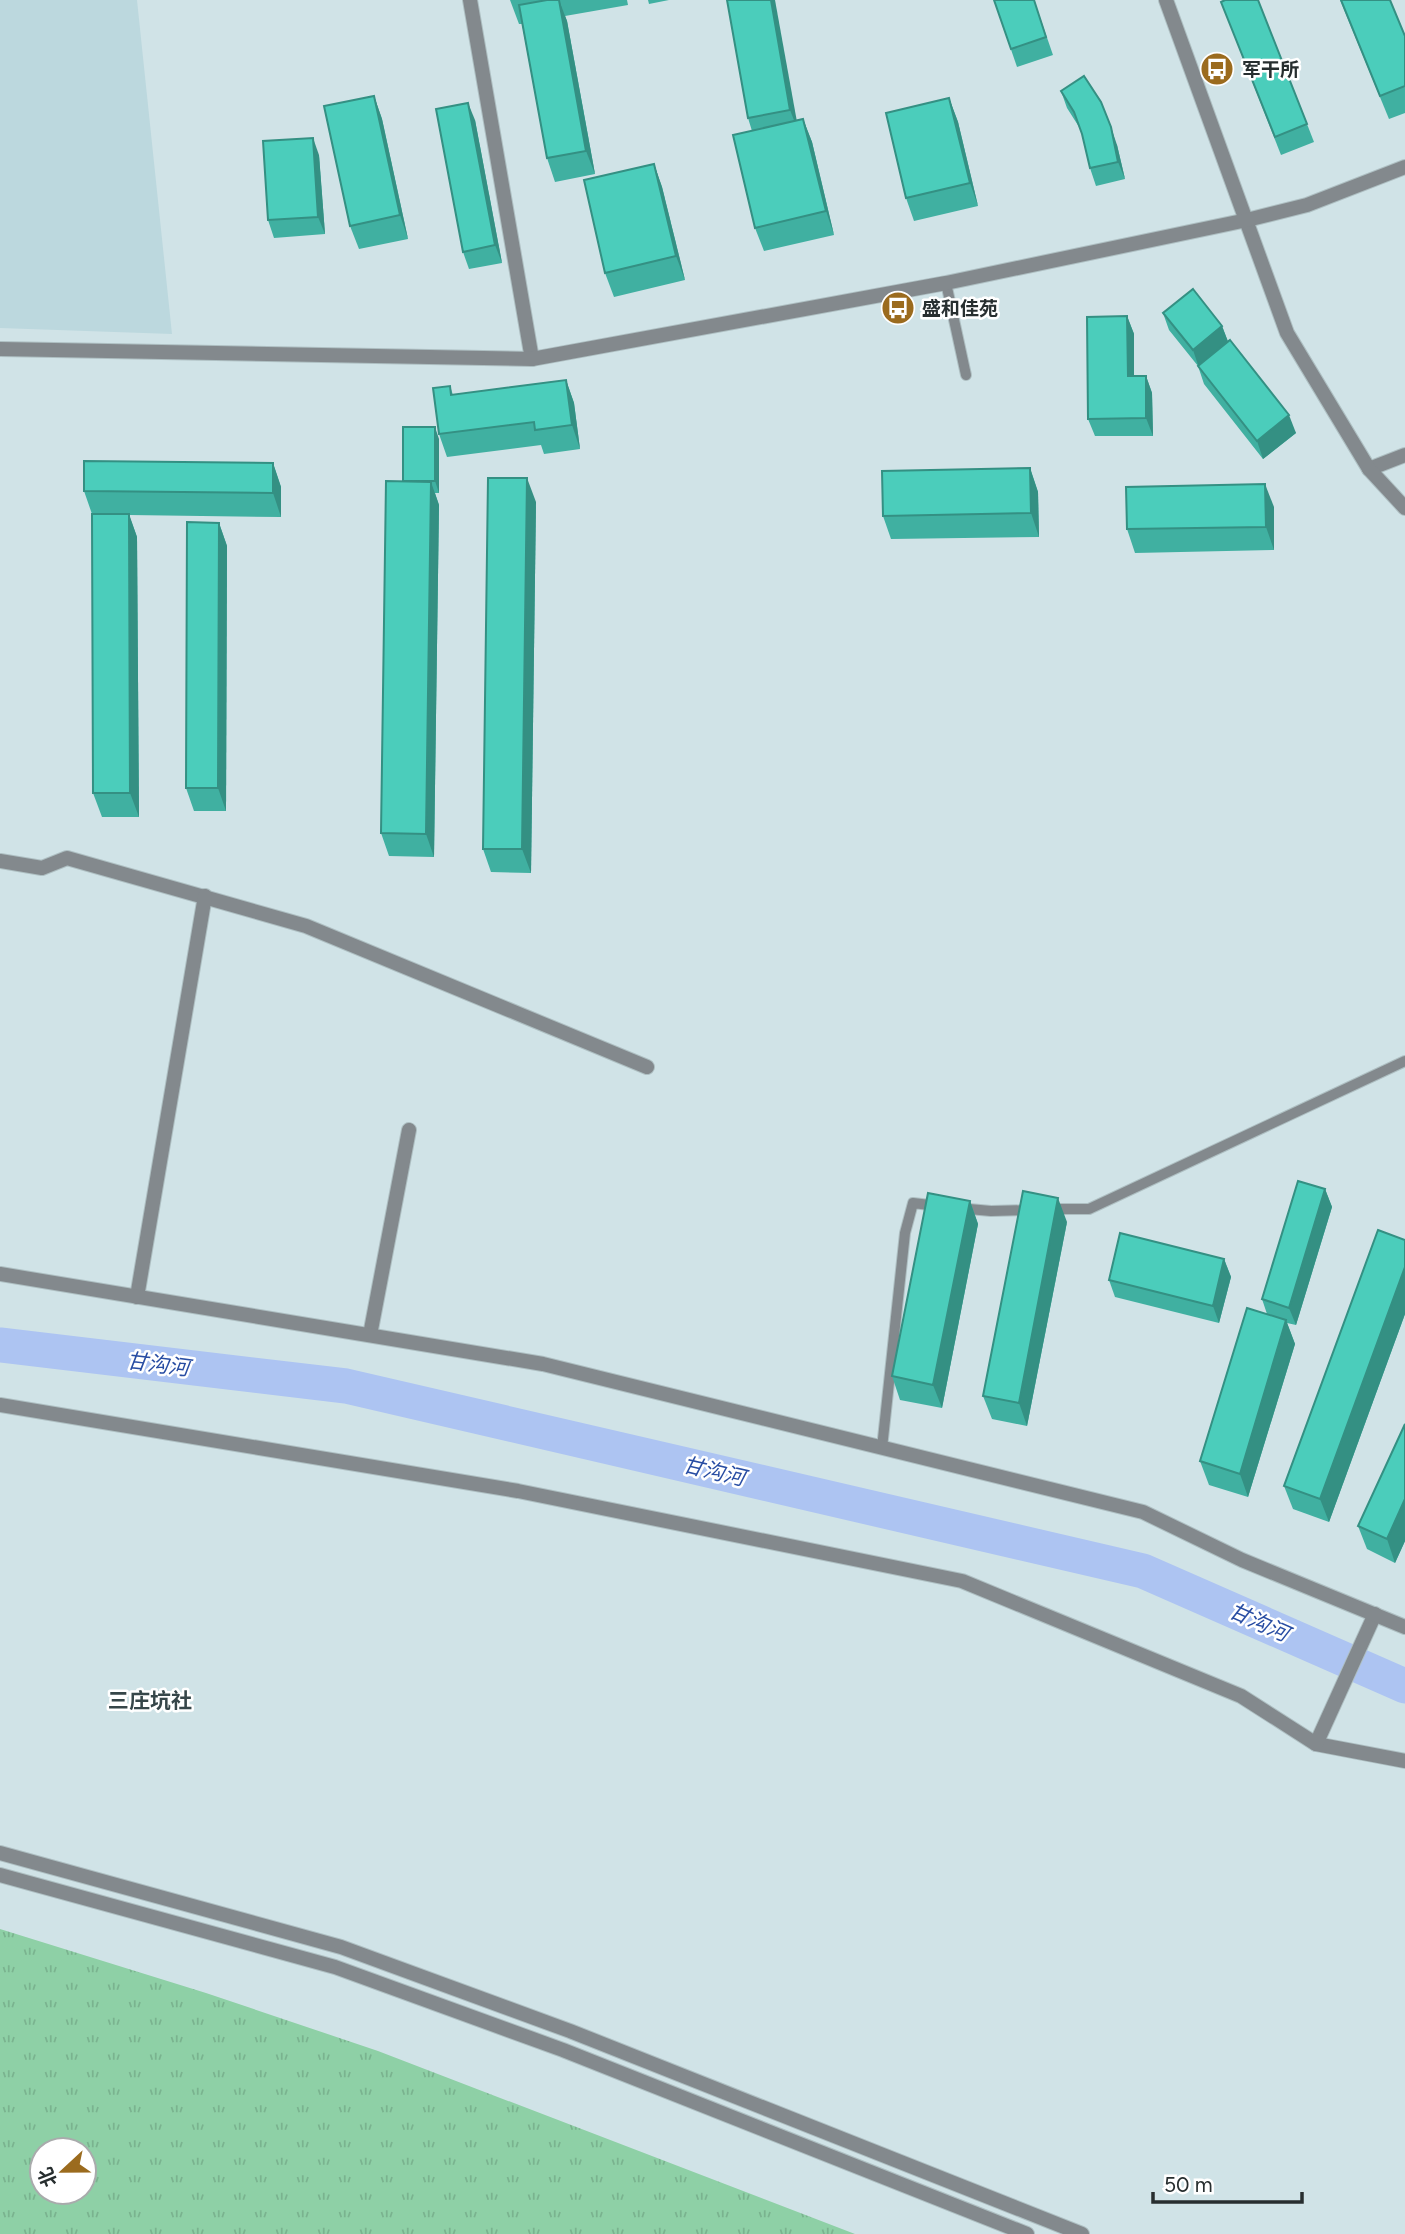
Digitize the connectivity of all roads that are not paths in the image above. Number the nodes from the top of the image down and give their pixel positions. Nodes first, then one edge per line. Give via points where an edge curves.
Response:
1 (470, 0) edge
2 (1166, 0) edge
3 (1405, 167) edge
4 (1247, 220) junction
5 (946, 283) junction
6 (0, 349) edge
7 (532, 359) junction
8 (966, 375) dead end
9 (1405, 455) edge
10 (1369, 469) junction
11 (1405, 508) edge
12 (0, 861) edge
13 (205, 896) junction
14 (1405, 1061) edge
15 (647, 1067) dead end
16 (409, 1130) dead end
17 (0, 1274) edge
18 (137, 1297) junction
19 (370, 1335) junction
20 (0, 1405) edge
21 (883, 1448) junction
22 (1375, 1615) junction
23 (1405, 1626) edge
24 (1316, 1744) junction
25 (1405, 1761) edge
26 (0, 1853) edge
27 (0, 1875) edge
28 (1027, 2234) edge
29 (1082, 2234) edge

1 - 7 street
2 - 4 street
3 - 4 street via 1307,205
4 - 5 street
4 - 10 street via 1287,333
5 - 7 street
5 - 8 lane
6 - 7 street
9 - 10 street
10 - 11 street
12 - 13 street via 42,868 67,858
13 - 15 street via 306,926
13 - 18 street
14 - 21 lane via 1089,1209 991,1211 913,1203 905,1233
16 - 19 street
17 - 18 street
18 - 19 street
19 - 21 street via 543,1364
20 - 24 street via 518,1491 962,1581 1241,1696
21 - 22 street via 1143,1512 1242,1560
22 - 23 street
22 - 24 street
24 - 25 street
26 - 29 street via 341,1947 570,2031
27 - 28 street via 335,1967 563,2050

